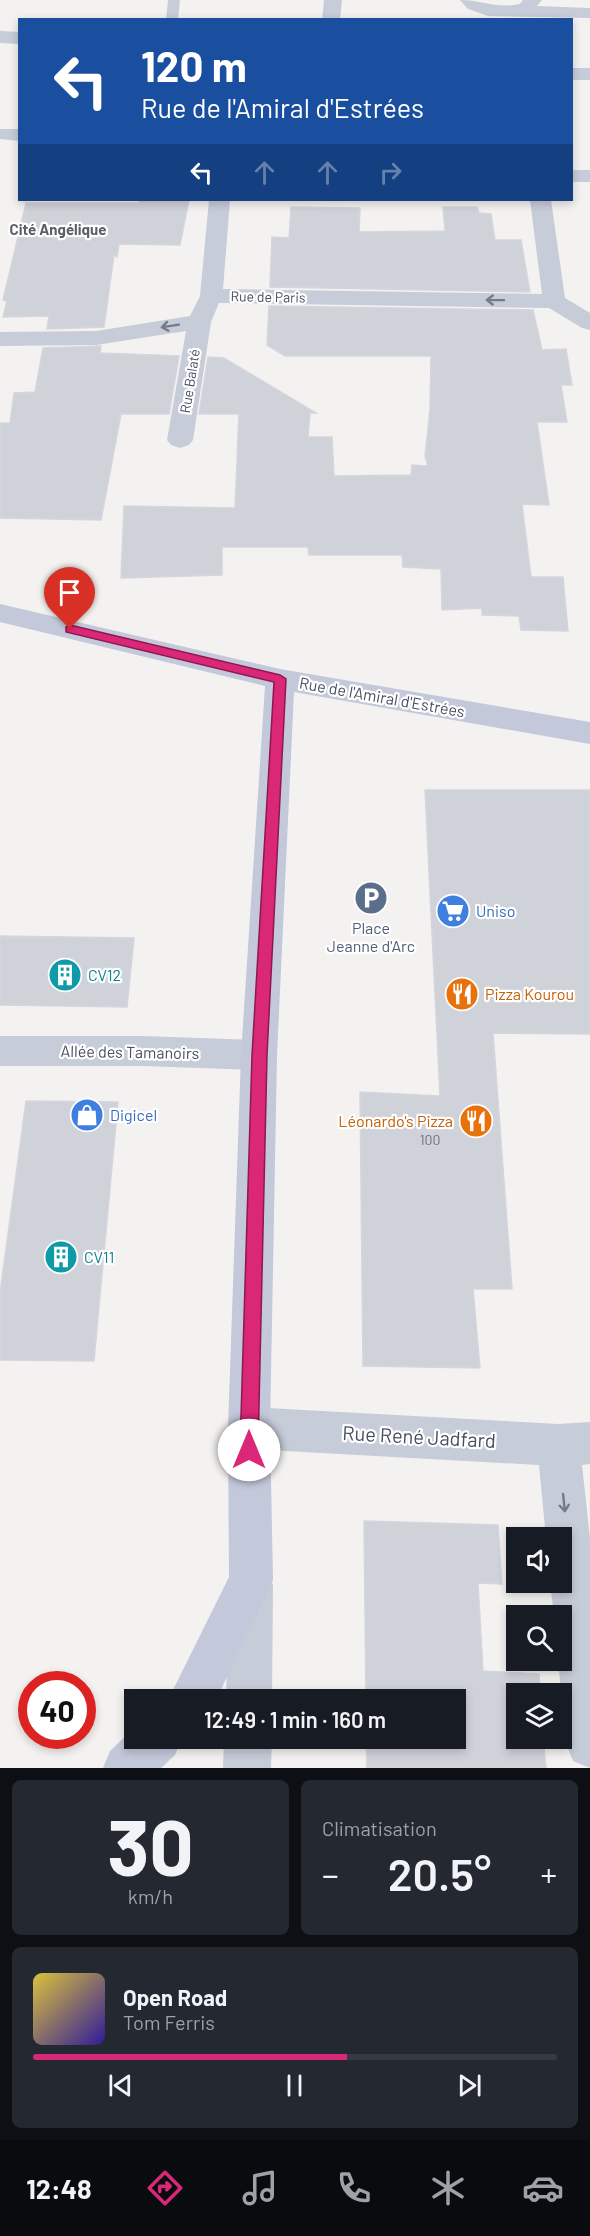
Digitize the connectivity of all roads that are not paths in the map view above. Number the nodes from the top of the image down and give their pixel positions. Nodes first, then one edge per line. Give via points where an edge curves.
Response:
1 (174, 0) edge
2 (333, 0) edge
3 (469, 0) edge
4 (533, 0) edge
5 (516, 11) junction
6 (590, 13) edge
7 (172, 18) edge
8 (332, 18) edge
9 (0, 37) edge
10 (18, 38) edge
11 (573, 74) edge
12 (590, 74) edge
13 (573, 176) edge
14 (590, 176) edge
15 (219, 201) edge
16 (541, 201) edge
17 (211, 296) junction
18 (554, 301) junction
19 (199, 322) junction
20 (590, 323) edge
21 (0, 339) edge
22 (180, 440) dead end
23 (0, 613) edge
24 (280, 679) junction
25 (590, 733) edge
26 (0, 1051) edge
27 (259, 1055) junction
28 (249, 1428) junction
29 (574, 1444) edge
30 (251, 1580) junction
31 (196, 1689) edge
32 (249, 1689) edge
33 (590, 1744) edge
34 (147, 1749) edge
35 (248, 1749) edge
36 (127, 1768) edge
37 (247, 1768) edge

1 - 7 lane
2 - 8 street
3 - 5 street via 490,11
4 - 5 street via 526,9
5 - 6 street
9 - 10 street
11 - 12 street
13 - 14 street
15 - 17 street
16 - 18 street
18 -> 17 street, Rue de Paris
17 - 19 street, Rue de Paris
18 - 20 street
19 -> 21 street via 96,338
19 - 22 street, Rue Balaté
23 - 24 street, Rue de l'Amiral d'Estrées
24 - 25 street, Rue de l'Amiral d'Estrées
24 - 27 street
26 - 27 street, Allée des Tamanoirs
27 - 28 street
28 - 29 street, Rue René Jadfard
28 - 30 street
29 -> 33 street
30 - 31 street
30 - 32 street
34 - 36 street
35 - 37 street

